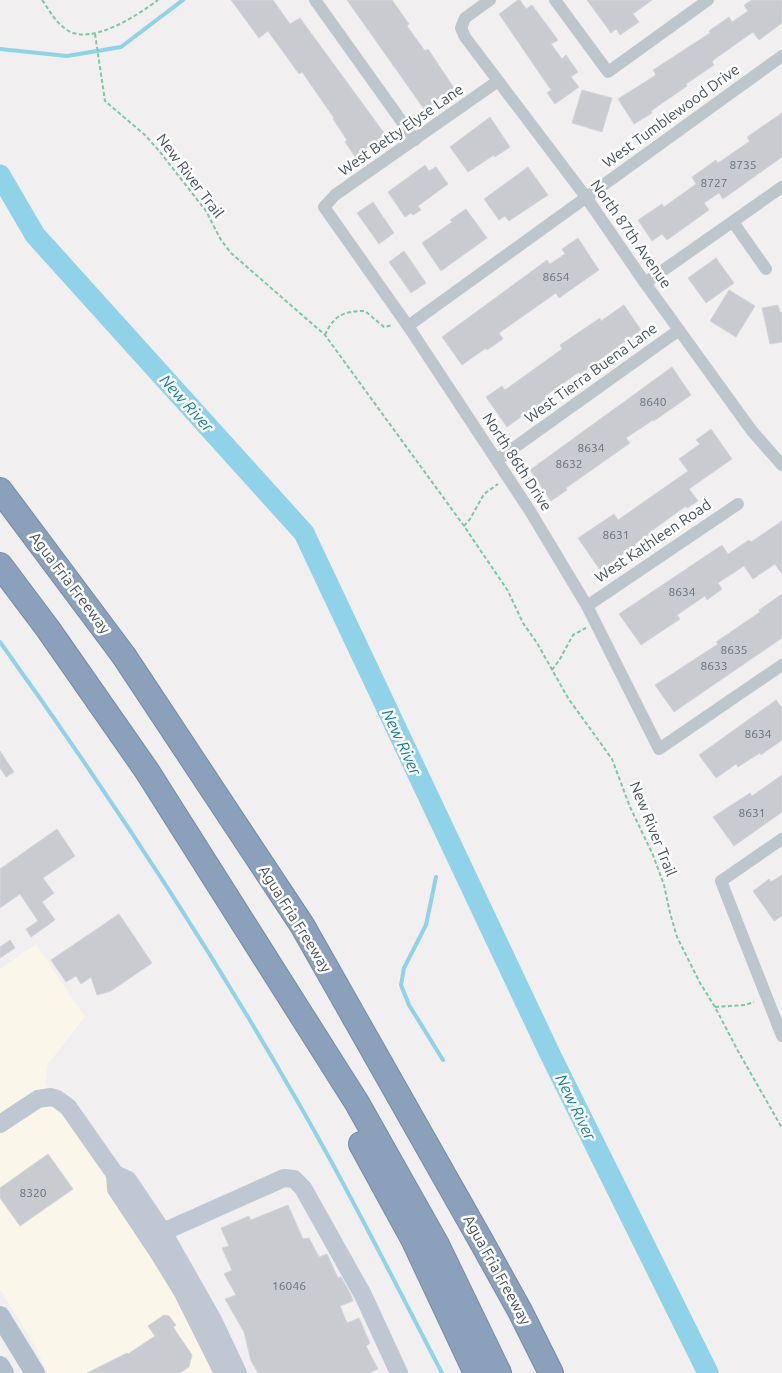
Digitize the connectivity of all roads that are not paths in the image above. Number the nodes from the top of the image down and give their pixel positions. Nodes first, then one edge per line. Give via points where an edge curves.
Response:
1 (315, 0) edge
2 (490, 0) edge
3 (556, 0) edge
4 (708, 0) edge
5 (782, 56) edge
6 (498, 82) junction
7 (415, 140) junction
8 (782, 186) edge
9 (586, 197) junction
10 (324, 207) joint
11 (733, 222) junction
12 (766, 269) dead end
13 (645, 283) junction
14 (405, 321) junction
15 (679, 330) junction
16 (497, 460) junction
17 (782, 465) edge
18 (0, 490) edge
19 (738, 504) dead end
20 (0, 565) edge
21 (587, 606) junction
22 (782, 665) edge
23 (782, 839) edge
24 (216, 879) junction
25 (778, 1014) edge
26 (782, 1036) edge
27 (0, 1124) edge
28 (157, 1236) junction
29 (0, 1316) edge
30 (0, 1366) edge
31 (4, 1373) edge
32 (35, 1373) edge
33 (223, 1373) edge
34 (238, 1373) edge
35 (399, 1373) edge
36 (476, 1373) edge
37 (499, 1373) edge
38 (551, 1373) edge

1 - 7 street
2 - 6 street, North 87th Avenue via 465,18 461,28
3 - 4 street via 608,72
5 - 9 street, West Tumblewood Drive
6 - 7 street, West Betty Elyse Lane
6 - 9 street, North 87th Avenue
7 - 10 street, West Betty Elyse Lane via 336,195
8 - 11 street
9 - 13 street, North 87th Avenue
9 - 14 street, West Tumblewood Drive
10 - 14 street, North 86th Drive
11 - 12 street
11 - 13 street
13 - 15 street, North 87th Avenue
14 - 16 street, North 86th Drive
15 - 16 street, West Tierra Buena Lane
15 - 17 street, North 87th Avenue via 752,431
16 - 21 street, North 86th Drive
18 - 38 highway, Agua Fria Freeway via 124,656 302,925 480,1239
19 - 21 street, West Kathleen Road
20 - 24 highway via 147,771
21 - 22 street, North 86th Drive via 658,749
23 - 25 street via 721,881 767,996
24 - 36 highway via 413,1239
24 - 37 highway via 357,1103 437,1245
25 - 26 street
27 - 28 street via 38,1099 51,1098 62,1103 73,1113 115,1174 128,1180
28 - 33 street
28 - 34 street via 201,1297
28 - 35 street via 284,1178 294,1179 303,1188 363,1295
29 - 32 main road
30 - 31 main road

